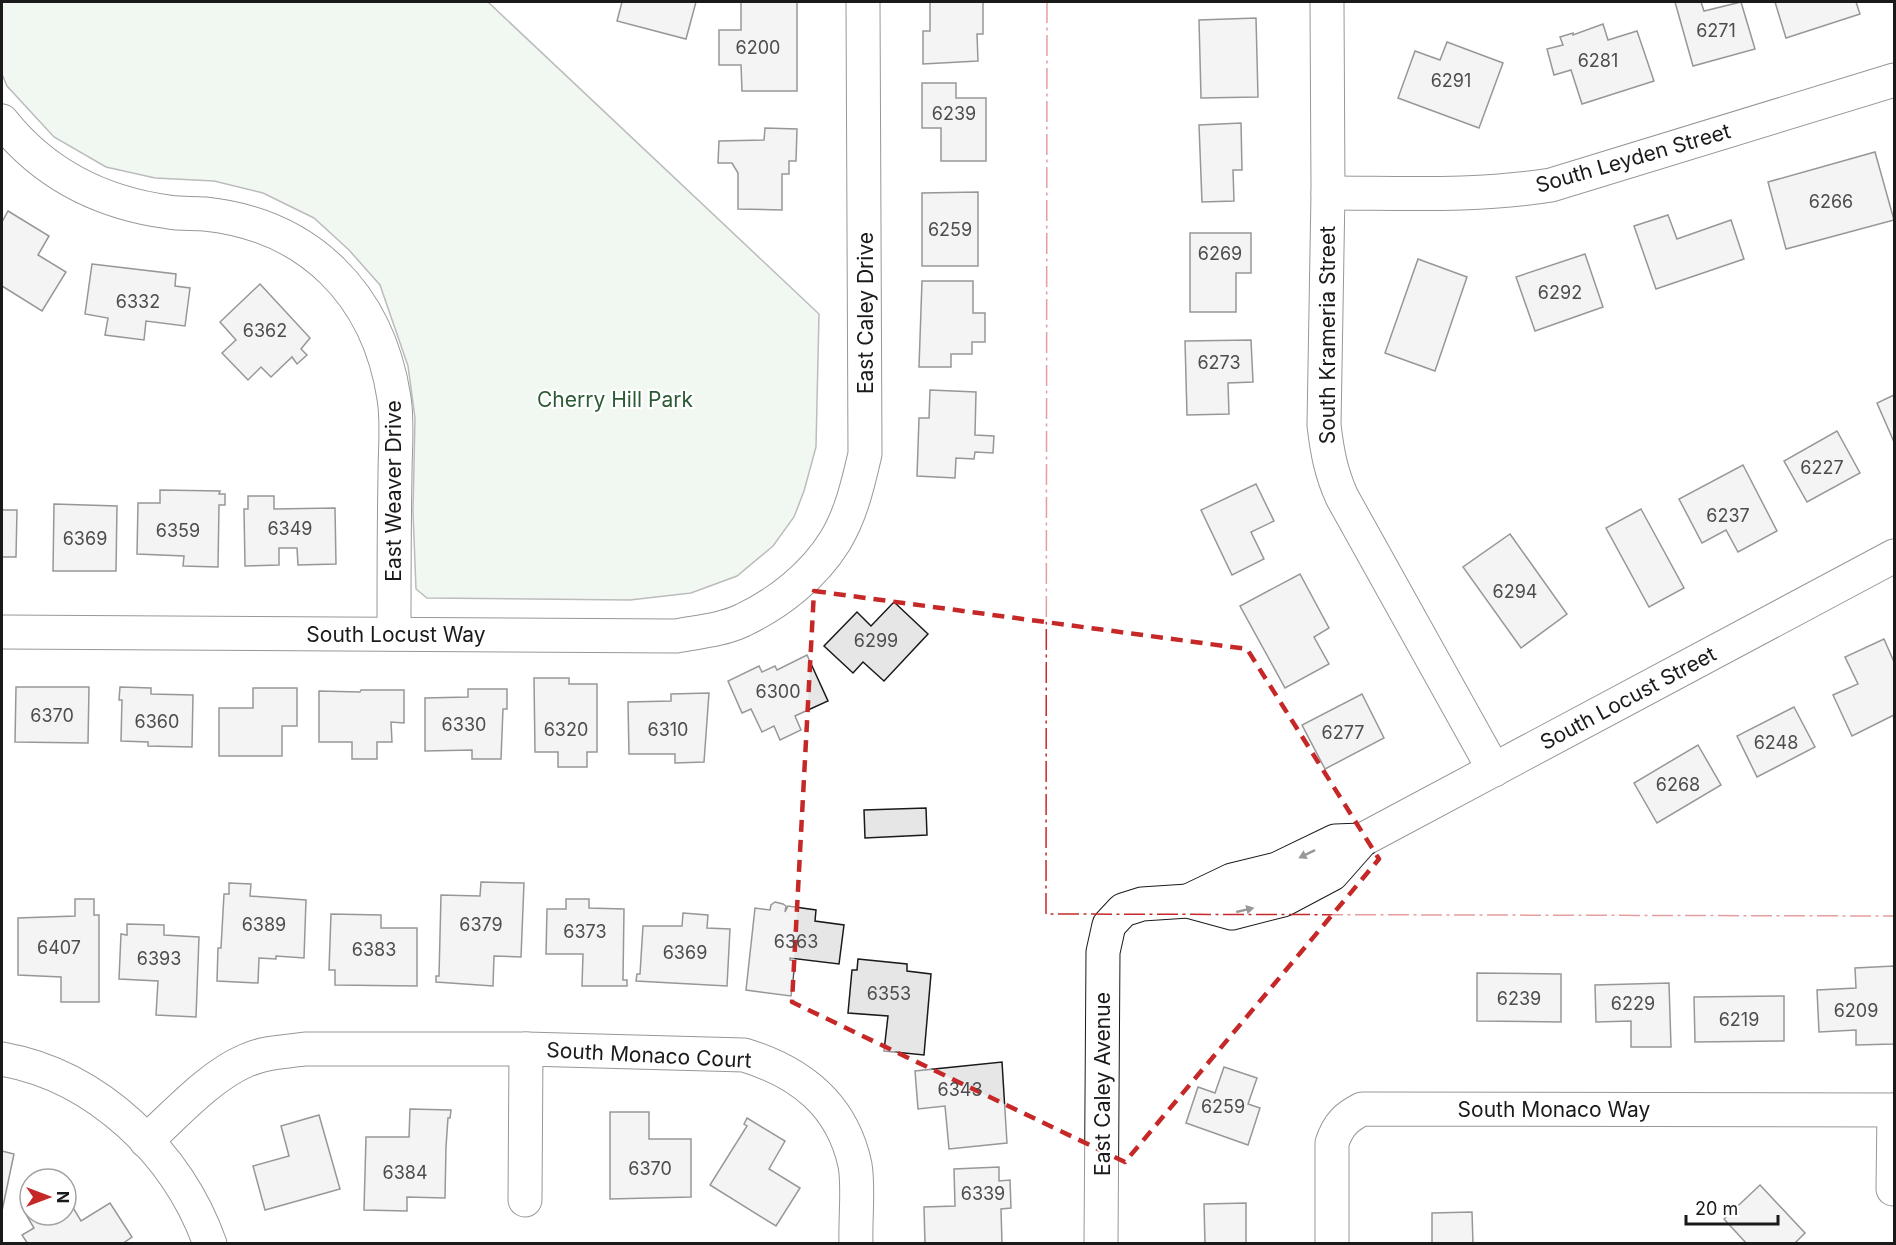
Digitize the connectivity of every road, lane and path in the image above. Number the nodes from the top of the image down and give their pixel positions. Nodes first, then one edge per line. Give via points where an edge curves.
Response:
1 (863, 2) edge
2 (1327, 2) edge
3 (1894, 80) edge
4 (2, 121) edge
5 (1328, 193) junction
6 (1894, 556) edge
7 (782, 598) joint
8 (2, 632) edge
9 (394, 634) junction
10 (1494, 770) junction
11 (1109, 925) joint
12 (526, 1049) junction
13 (2, 1059) edge
14 (1894, 1110) edge
15 (146, 1141) junction
16 (1893, 1189) dead end
17 (525, 1200) dead end
18 (210, 1244) edge
19 (856, 1244) edge
20 (1101, 1244) edge
21 (1332, 1244) edge

1 - 7 street, East Caley Drive via 865,454 851,505 835,541
2 - 5 street, South Krameria Street
3 - 5 street, South Leyden Street via 1551,185 1479,193
4 - 9 street, East Weaver Drive via 48,167 90,191 170,213 233,217 257,224 308,250 346,283 365,310 381,345 395,401
5 - 10 street, South Krameria Street via 1324,425 1332,476
6 - 10 street, South Locust Street
7 - 9 street, South Locust Way via 741,621 676,636
8 - 9 street, South Locust Way
10 - 11 street, South Locust Street via 1362,840 1335,841 1188,901 1142,903 1122,910
11 - 20 street, East Caley Avenue via 1103,952
12 - 15 street, South Monaco Court via 305,1049 268,1053 223,1073
12 - 17 street, South Monaco Court
12 - 19 street, South Monaco Court via 744,1055 800,1079 822,1099 850,1147 855,1167
13 - 15 street via 34,1067 96,1098
14 - 16 street, South Monaco Way
14 - 21 street, South Monaco Way via 1362,1109 1348,1115 1336,1129 1332,1143
15 - 18 street via 182,1184

